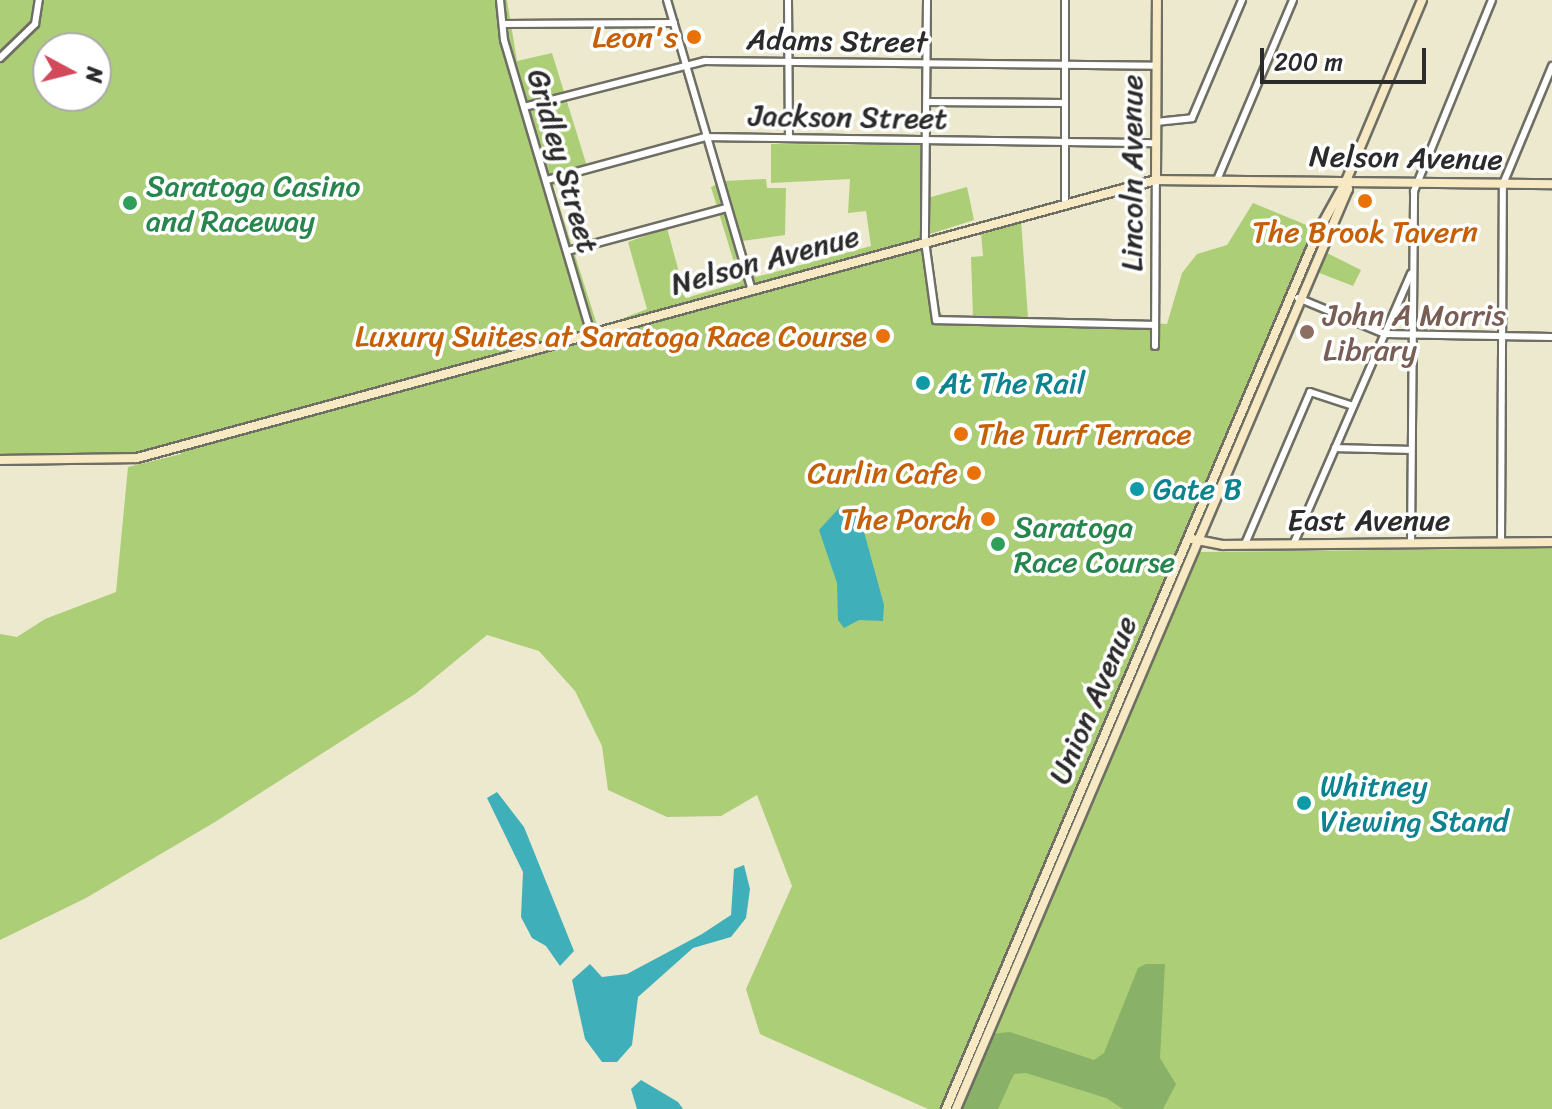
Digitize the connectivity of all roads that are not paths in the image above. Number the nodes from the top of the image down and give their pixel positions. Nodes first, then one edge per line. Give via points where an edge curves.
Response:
1 (39, 0) edge
2 (500, 0) edge
3 (667, 0) edge
4 (788, 0) edge
5 (927, 0) edge
6 (1065, 0) edge
7 (1157, 0) edge
8 (1242, 0) edge
9 (1293, 0) edge
10 (1422, 0) edge
11 (1492, 0) edge
12 (674, 23) junction
13 (503, 24) junction
14 (0, 58) edge
15 (789, 60) junction
16 (686, 62) junction
17 (927, 64) junction
18 (1065, 66) junction
19 (1156, 66) junction
20 (1552, 66) edge
21 (927, 102) junction
22 (1065, 103) junction
23 (524, 107) junction
24 (1156, 122) junction
25 (705, 137) junction
26 (789, 138) junction
27 (926, 141) junction
28 (1065, 142) junction
29 (1155, 143) junction
30 (547, 180) junction
31 (1156, 180) junction
32 (1217, 180) junction
33 (1346, 181) junction
34 (1416, 182) junction
35 (1503, 184) junction
36 (1552, 184) edge
37 (1065, 203) junction
38 (726, 208) junction
39 (925, 241) junction
40 (567, 251) junction
41 (1412, 271) junction
42 (751, 288) junction
43 (1291, 295) junction
44 (1302, 299) junction
45 (1155, 325) junction
46 (591, 333) junction
47 (1385, 334) junction
48 (1412, 337) junction
49 (1502, 337) junction
50 (1552, 337) edge
51 (1155, 346) dead end
52 (1353, 406) junction
53 (1335, 448) junction
54 (1411, 450) junction
55 (0, 460) edge
56 (1192, 539) junction
57 (1552, 542) edge
58 (1501, 543) junction
59 (1245, 544) junction
60 (1411, 544) junction
61 (1293, 545) junction
62 (946, 1109) edge
63 (956, 1109) edge

1 - 14 street via 35,24
2 - 13 street, Gridley Street
3 - 12 street
4 - 15 street
5 - 17 street
6 - 18 street
7 - 19 main road, Lincoln Avenue
8 - 24 street via 1192,118
9 - 32 street
10 - 33 main road, Union Avenue
11 - 34 street
12 - 13 street
12 - 16 street
13 - 23 street, Gridley Street
15 - 16 street, Adams Street
15 - 17 street, Adams Street
15 - 26 street
16 - 23 street, Adams Street
16 - 25 street
17 - 18 street, Adams Street
17 - 21 street
18 - 19 street, Adams Street
18 - 22 street
19 - 24 main road, Lincoln Avenue
20 - 35 street
21 - 22 street
21 - 27 street
22 - 28 street
23 - 30 street, Gridley Street
24 - 29 main road, Lincoln Avenue
25 - 26 street, Jackson Street
25 - 30 street, Jackson Street
25 - 38 street
26 - 27 street, Jackson Street
27 - 28 street, Jackson Street
27 - 39 street
28 - 29 street, Jackson Street
28 - 37 street
29 - 31 main road, Lincoln Avenue
30 - 40 street, Gridley Street
31 - 32 main road, Nelson Avenue
31 - 37 main road, Nelson Avenue
31 - 45 street, Lincoln Avenue
32 - 33 main road, Nelson Avenue
33 - 34 main road, Nelson Avenue
33 - 43 main road, Union Avenue
33 - 44 main road, Union Avenue via 1348,189
34 - 35 main road, Nelson Avenue
34 - 41 street
35 - 36 main road, Nelson Avenue
35 - 49 street
37 - 39 main road, Nelson Avenue
38 - 40 street
38 - 42 street
39 - 42 main road, Nelson Avenue
39 - 45 street via 932,311 939,322
40 - 46 street, Gridley Street
41 - 47 street
41 - 48 street
42 - 46 main road, Nelson Avenue
43 - 44 street
43 - 56 main road, Union Avenue
44 - 47 street
44 - 56 main road, Union Avenue
45 - 51 street, Lincoln Avenue
46 - 55 main road, Nelson Avenue via 137,458
47 - 48 street
47 - 52 street
48 - 49 street
48 - 54 street
49 - 50 street
49 - 58 street
52 - 53 street
52 - 59 street via 1310,392
53 - 54 street
53 - 61 street
54 - 60 street
56 - 59 main road, East Avenue
56 - 62 main road, Union Avenue
56 - 63 main road, Union Avenue
57 - 58 main road, East Avenue
58 - 60 main road, East Avenue
59 - 61 main road, East Avenue
60 - 61 main road, East Avenue

